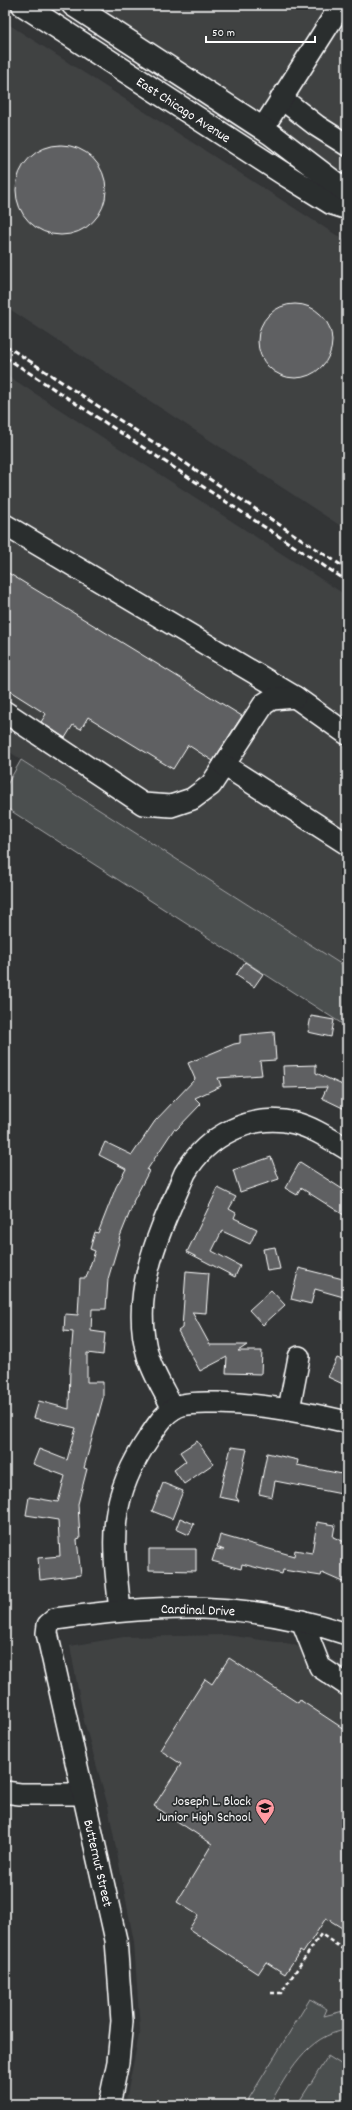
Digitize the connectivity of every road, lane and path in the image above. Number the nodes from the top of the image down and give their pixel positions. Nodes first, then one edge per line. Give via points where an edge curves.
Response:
1 (23, 5) edge
2 (73, 5) edge
3 (341, 5) edge
4 (281, 98) junction
5 (263, 128) junction
6 (347, 145) edge
7 (347, 192) edge
8 (347, 208) edge
9 (5, 526) edge
10 (295, 697) junction
11 (5, 712) edge
12 (347, 734) edge
13 (224, 766) junction
14 (347, 844) edge
15 (347, 1149) edge
16 (299, 1356) dead end
17 (173, 1409) junction
18 (289, 1409) junction
19 (347, 1422) edge
20 (120, 1610) junction
21 (302, 1621) junction
22 (48, 1625) joint
23 (347, 1634) edge
24 (347, 1685) edge
25 (5, 1792) edge
26 (83, 1794) junction
27 (347, 1952) edge
28 (271, 1993) dead end
29 (109, 2105) edge

1 - 8 main road, East Chicago Avenue via 284,174 331,203
2 - 5 main road, East Chicago Avenue
3 - 4 street
4 - 5 street
4 - 6 street
5 - 7 main road, East Chicago Avenue
9 - 10 street
10 - 12 street
10 - 13 street via 272,699 264,704
11 - 13 street via 144,804 171,806 192,799 211,785
13 - 14 street
15 - 17 street via 308,1127 283,1121 266,1121 248,1124 219,1137 192,1162 151,1256 142,1303 148,1358
16 - 18 street
17 - 18 street via 200,1403 251,1404
17 - 20 street via 162,1418 140,1449 117,1505 113,1548
18 - 19 street
20 - 21 street, Cardinal Drive via 167,1607 224,1609 273,1614
20 - 22 street, Cardinal Drive via 55,1619
21 - 23 street, Cardinal Drive
21 - 24 street via 320,1667
22 - 26 street, Butternut Street via 47,1633
25 - 26 street
26 - 29 street, Butternut Street via 116,1940 120,1977 122,2021 118,2062
27 - 28 path via 321,1934 281,1993

